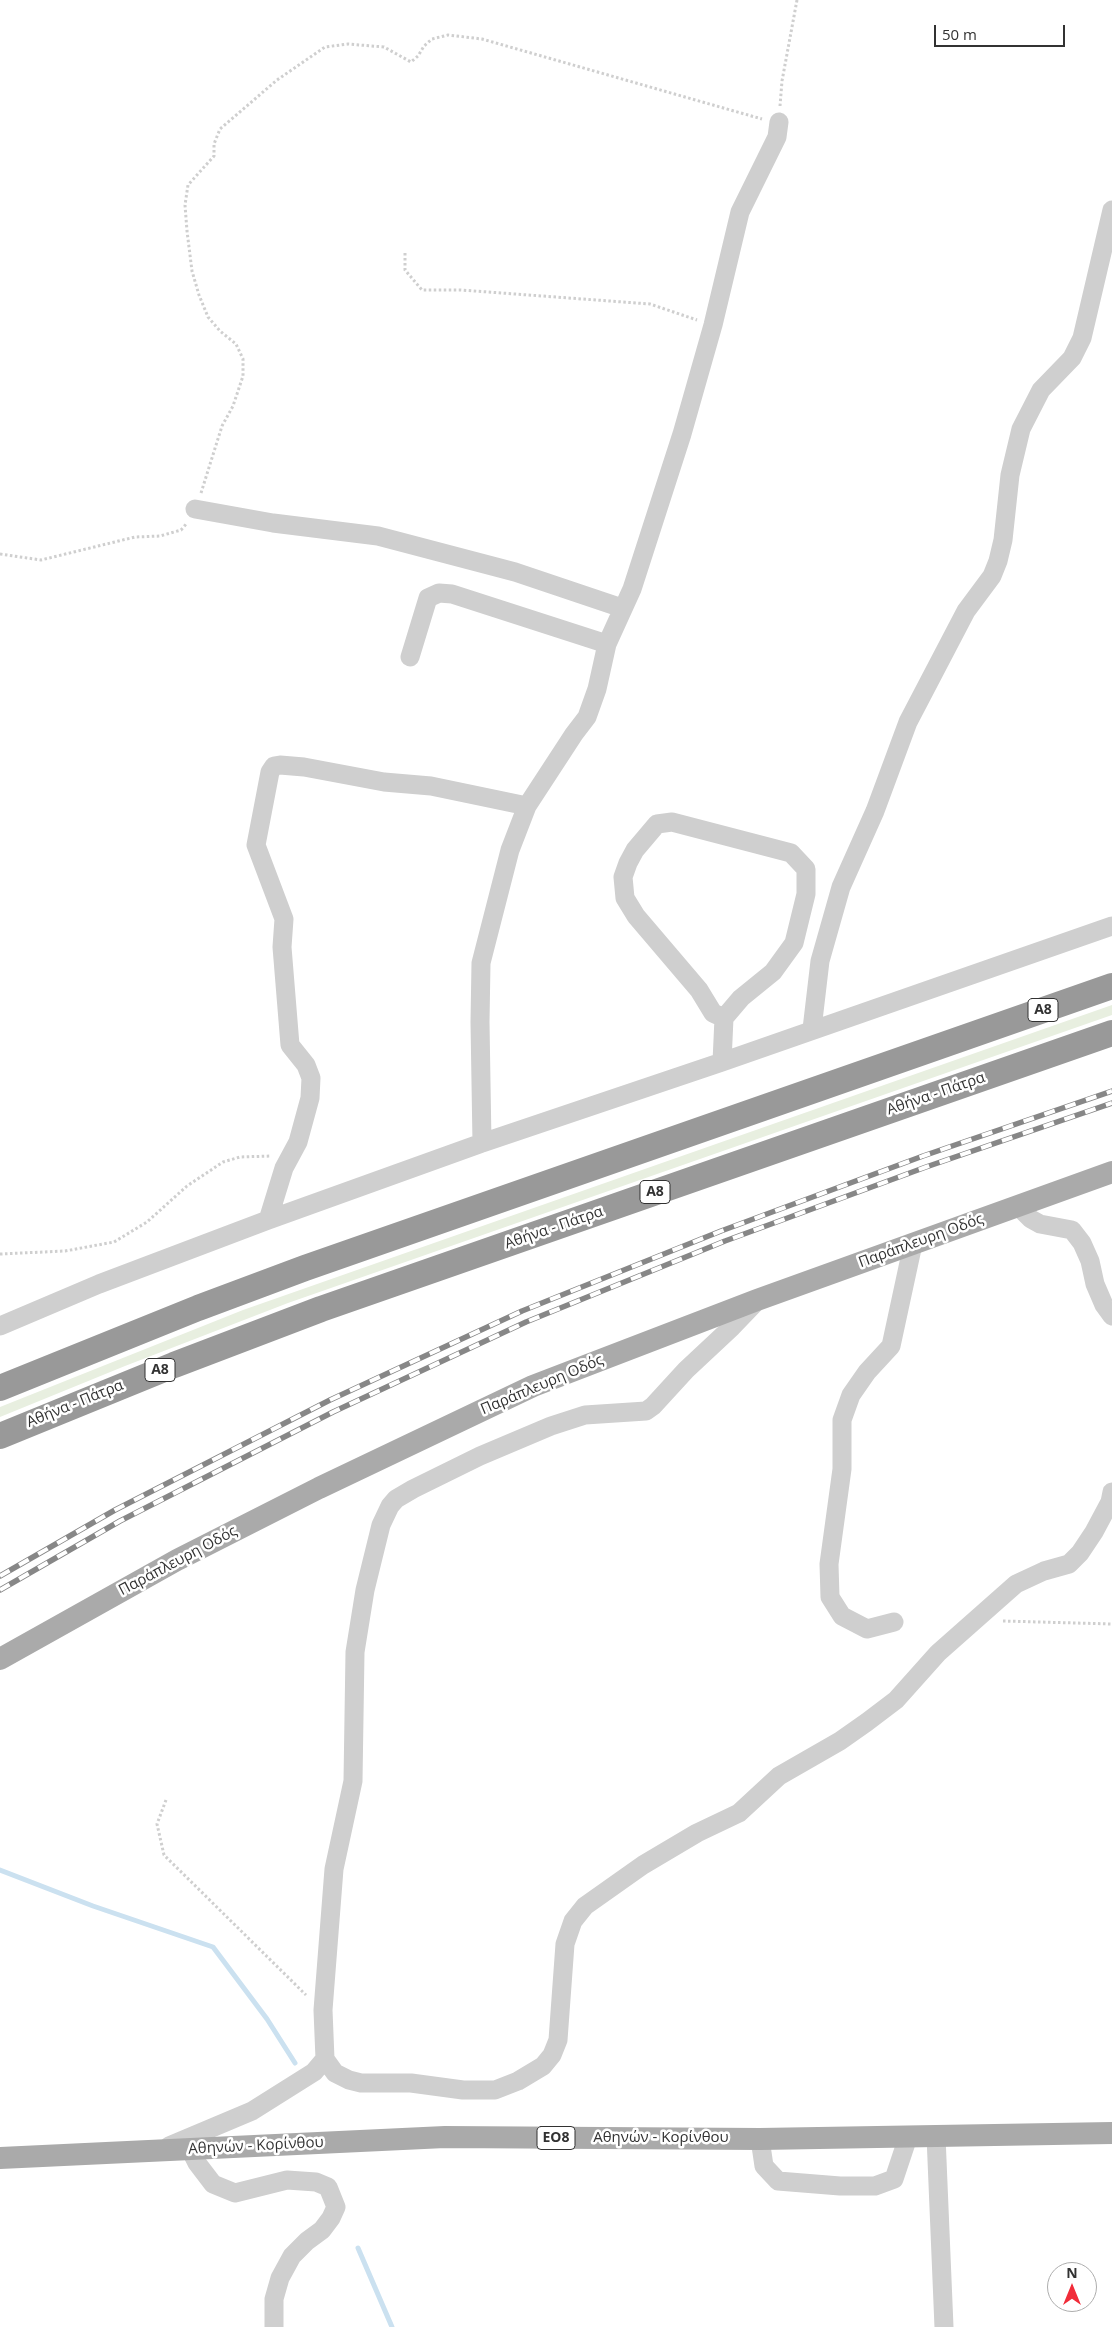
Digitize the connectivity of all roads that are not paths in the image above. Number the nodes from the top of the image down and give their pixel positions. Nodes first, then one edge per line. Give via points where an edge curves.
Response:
1 (779, 122) road end
2 (1112, 210) edge
3 (195, 509) road end
4 (622, 608) junction
5 (607, 644) junction
6 (410, 657) dead end
7 (527, 806) junction
8 (1112, 926) edge
9 (1112, 986) edge
10 (724, 1018) junction
11 (812, 1030) junction
12 (1112, 1033) edge
13 (722, 1062) junction
14 (482, 1143) junction
15 (1112, 1172) edge
16 (1018, 1206) junction
17 (268, 1220) junction
18 (914, 1244) junction
19 (758, 1300) junction
20 (1112, 1316) edge
21 (0, 1326) edge
22 (0, 1388) edge
23 (0, 1436) edge
24 (1112, 1492) edge
25 (894, 1622) dead end
26 (0, 1659) edge
27 (324, 2059) junction
28 (1112, 2134) edge
29 (936, 2136) junction
30 (908, 2137) junction
31 (760, 2139) junction
32 (190, 2149) junction
33 (154, 2151) junction
34 (0, 2158) edge
35 (274, 2327) edge
36 (944, 2327) edge

1 - 4 street via 777,137 740,212 682,434 632,589
2 - 11 street via 1082,338 1072,358 1041,390 1022,429 1010,475 1003,540 992,576 966,611 908,722 875,811 841,887 820,961
3 - 4 street via 272,523 378,536 516,572
4 - 5 street
5 - 6 street via 452,594 439,593 428,598
5 - 7 street via 587,717
7 - 14 street via 510,850 481,963
7 - 17 street via 431,786 384,782 304,768 274,766 270,772 256,845 284,919 282,947 290,1045 306,1065 311,1078 310,1098 298,1142 289,1158
8 - 11 street
9 - 22 highway, Α8 via 305,1268 181,1314
10 - 10 street via 741,998 773,972 794,943 806,894 806,869 792,853 672,822 657,824 634,850 628,863 623,877 625,898 713,1012
10 - 13 street
11 - 13 street
12 - 23 highway, Αθήνα - Πάτρα / Α8 via 321,1309 174,1364
13 - 14 street
14 - 17 street
15 - 16 main road, Παράπλευρη Οδός
16 - 18 main road, Παράπλευρη Οδός
16 - 20 street via 1040,1224 1072,1230 1082,1243 1095,1284
17 - 21 street via 99,1284
18 - 19 main road, Παράπλευρη Οδός
18 - 25 street via 891,1346 851,1395 842,1420 842,1469 829,1564 830,1597 842,1616 867,1629
19 - 26 main road, Παράπλευρη Οδός via 498,1403 177,1560
19 - 27 street via 646,1411 585,1415 551,1426 480,1456 404,1494 390,1506 381,1525 358,1624 352,1780 334,1869 323,2010
24 - 27 street via 1110,1502 1080,1553 1069,1564 1016,1584 938,1654 896,1700 840,1741 779,1776 739,1813 643,1865 585,1906 573,1921 565,1944 558,2040 552,2055 542,2066 495,2090 464,2090 411,2083 361,2083 335,2073
27 - 33 street via 314,2072 252,2111 193,2138
28 - 29 main road, Αθηνών - Κορίνθου / ΕΟ8
29 - 30 main road, Αθηνών - Κορίνθου / ΕΟ8
29 - 36 street
30 - 31 main road, Αθηνών - Κορίνθου / ΕΟ8
30 - 31 street via 894,2179 875,2186 778,2181 764,2166
31 - 32 main road, Αθηνών - Κορίνθου / ΕΟ8 via 444,2137
32 - 33 main road, Αθηνών - Κορίνθου / ΕΟ8
32 - 35 street via 213,2184 235,2193 287,2180 316,2182 328,2187 336,2207 322,2230 292,2256 280,2278 274,2299
33 - 34 main road, Αθηνών - Κορίνθου / ΕΟ8

